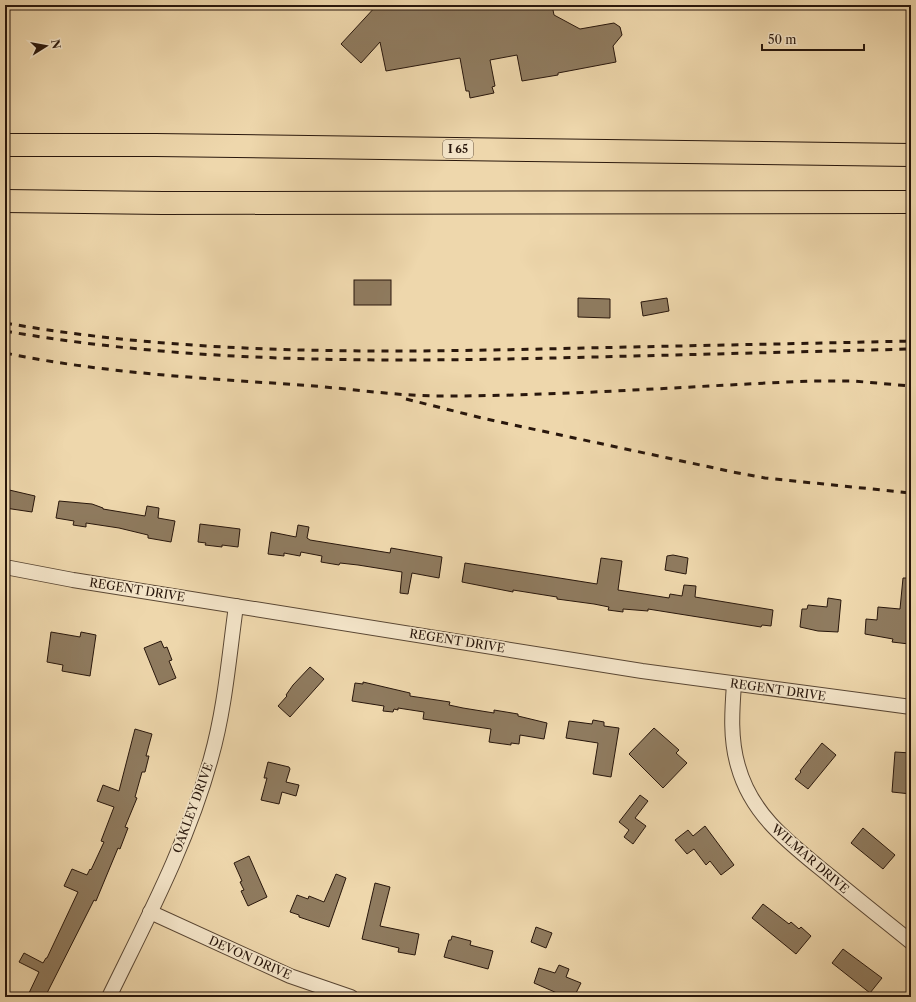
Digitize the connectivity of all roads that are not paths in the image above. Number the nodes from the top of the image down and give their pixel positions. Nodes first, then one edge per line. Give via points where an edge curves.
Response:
1 (5, 145) edge
2 (911, 155) edge
3 (5, 201) edge
4 (911, 202) edge
5 (5, 567) edge
6 (236, 606) junction
7 (734, 684) junction
8 (911, 707) edge
9 (150, 912) junction
10 (911, 942) edge
11 (108, 997) edge
12 (351, 997) edge

1 - 2 highway, I 65
3 - 4 highway
5 - 6 street, REGENT DRIVE
6 - 7 street, REGENT DRIVE
6 - 9 street, OAKLEY DRIVE via 210,762 190,823
7 - 8 street, REGENT DRIVE
7 - 10 street, WILMAR DRIVE via 735,756 746,790 760,812 782,836
9 - 11 street, OAKLEY DRIVE
9 - 12 street, DEVON DRIVE via 283,974

